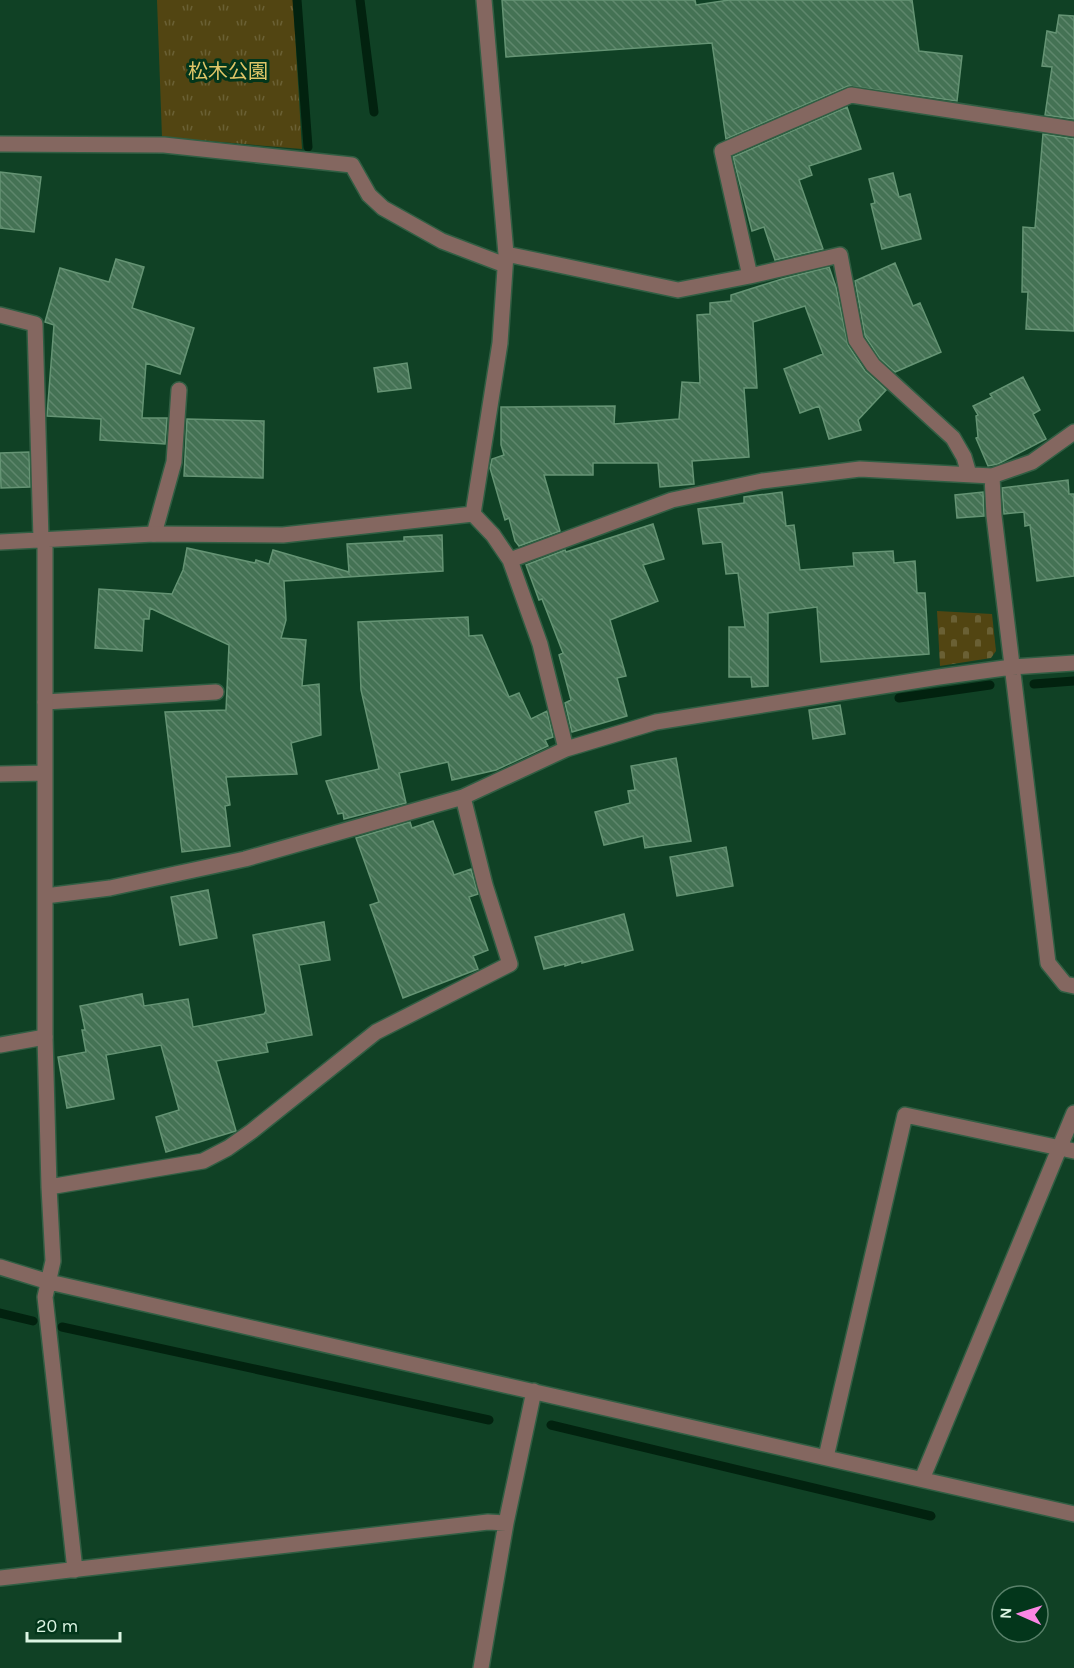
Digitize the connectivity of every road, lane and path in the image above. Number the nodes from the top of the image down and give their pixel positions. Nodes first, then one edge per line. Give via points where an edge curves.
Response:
1 (484, 0) edge
2 (1074, 129) edge
3 (0, 144) edge
4 (505, 259) junction
5 (750, 276) junction
6 (0, 315) edge
7 (179, 390) dead end
8 (1074, 432) edge
9 (969, 474) junction
10 (992, 476) junction
11 (473, 514) junction
12 (154, 534) junction
13 (43, 539) junction
14 (0, 542) edge
15 (510, 560) junction
16 (1074, 663) edge
17 (1012, 667) junction
18 (216, 692) dead end
19 (45, 702) junction
20 (566, 749) junction
21 (45, 773) junction
22 (0, 774) edge
23 (463, 797) junction
24 (45, 896) junction
25 (1074, 986) edge
26 (45, 1037) junction
27 (0, 1045) edge
28 (1074, 1113) edge
29 (1067, 1149) edge
30 (49, 1187) junction
31 (0, 1267) edge
32 (49, 1282) junction
33 (534, 1390) junction
34 (825, 1457) junction
35 (922, 1479) junction
36 (1074, 1514) edge
37 (506, 1523) junction
38 (75, 1570) junction
39 (0, 1578) edge
40 (481, 1668) edge

1 - 4 street
2 - 5 street via 851,95 722,151
3 - 4 street via 164,145 352,165 369,195 383,208 442,241
4 - 5 street via 678,290
4 - 11 street via 500,343
5 - 9 street via 840,255 856,340 873,365 953,438
6 - 13 street via 35,324
7 - 12 street via 174,462
8 - 10 street via 1032,462
9 - 10 street
9 - 15 street via 860,470 762,481 672,500
10 - 17 street
11 - 12 street via 283,535
11 - 15 street
12 - 13 street
13 - 14 street
13 - 19 street
15 - 20 street via 540,644
16 - 17 street
17 - 20 street via 656,722
17 - 25 street via 1048,963 1065,984
18 - 19 street
19 - 21 street
20 - 23 street
21 - 22 street
21 - 24 street
23 - 24 street via 245,859 110,888
23 - 30 street via 510,964 376,1032 252,1131 203,1161
24 - 26 street
26 - 27 street
26 - 30 street
28 - 29 street
29 - 34 street via 904,1114
29 - 35 street
30 - 32 street via 53,1261
31 - 32 street
32 - 33 street
32 - 38 street via 45,1298
33 - 34 street
33 - 37 street
34 - 35 street
35 - 36 street
37 - 38 street
37 - 40 street
38 - 39 street

